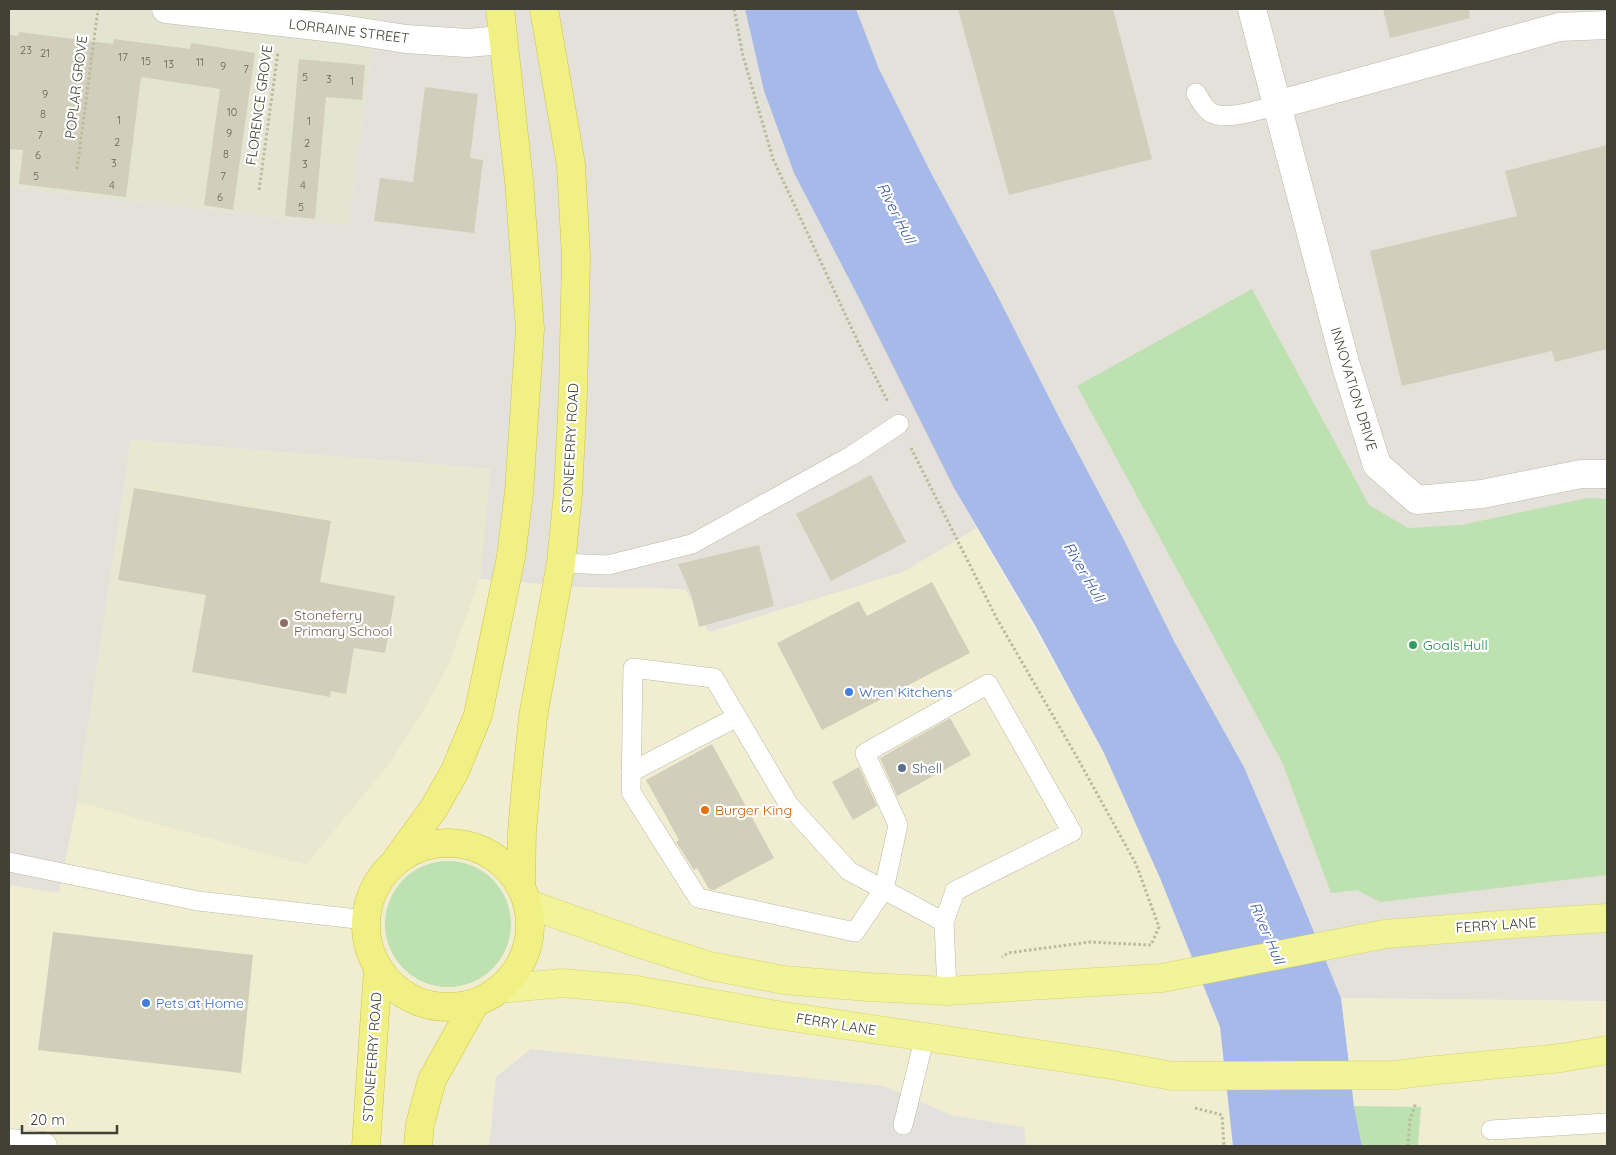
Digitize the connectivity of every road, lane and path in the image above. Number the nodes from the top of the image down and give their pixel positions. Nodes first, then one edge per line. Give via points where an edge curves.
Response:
1 (98, 9) edge
2 (166, 9) edge
3 (500, 9) edge
4 (544, 9) edge
5 (734, 9) edge
6 (1252, 9) edge
7 (282, 22) junction
8 (1607, 25) edge
9 (503, 40) junction
10 (1196, 93) dead end
11 (1277, 105) junction
12 (77, 169) dead end
13 (259, 190) dead end
14 (899, 424) junction
15 (1607, 474) edge
16 (561, 563) junction
17 (738, 717) junction
18 (632, 772) junction
19 (9, 862) edge
20 (394, 863) junction
21 (884, 889) junction
22 (525, 895) junction
23 (1607, 918) edge
24 (366, 920) junction
25 (944, 922) junction
26 (996, 960) dead end
27 (378, 968) junction
28 (500, 989) junction
29 (947, 991) junction
30 (475, 1002) junction
31 (925, 1036) junction
32 (1607, 1050) edge
33 (1427, 1071) junction
34 (1607, 1123) edge
35 (903, 1125) dead end
36 (1491, 1130) dead end
37 (9, 1143) edge
38 (43, 1146) edge
39 (366, 1146) edge
40 (418, 1146) edge
41 (1408, 1146) edge

1 - 12 path, POPLAR GROVE
2 - 7 street, LORRAINE STREET
3 - 9 highway
4 - 16 highway, STONEFERRY ROAD via 571,165 576,256 574,393
5 - 14 path via 743,56 773,159
6 - 11 street, INNOVATION DRIVE
7 - 9 street, LORRAINE STREET via 406,39 466,43
7 - 13 path, FLORENCE GROVE
8 - 11 street via 1560,27
9 - 20 highway via 519,182 530,329 519,492 511,557 478,715 455,771 434,808
10 - 11 lane via 1203,106 1221,116
11 - 15 street, INNOVATION DRIVE via 1346,366 1377,465 1417,500 1482,494 1581,474
14 - 16 lane via 851,456 692,544 608,565
14 - 26 path via 997,619 1136,864 1159,926 1151,945 1090,942 1008,953
16 - 22 highway, STONEFERRY ROAD via 533,717 522,832
17 - 18 lane
17 - 18 lane via 714,678 634,668
17 - 21 lane via 790,805 849,871
18 - 21 lane via 631,792 698,898 855,932
19 - 24 lane via 198,901
20 - 22 highway via 414,849 438,843 463,844 487,852 506,866
20 - 24 highway via 376,886
21 - 25 lane
21 - 25 lane via 898,825 865,753 988,684 1072,832 956,891
22 - 28 highway via 530,927 526,950 516,971
22 - 29 main road via 644,945 710,966 784,980
23 - 29 main road, FERRY LANE via 1385,934 1162,978
24 - 27 highway via 368,945
25 - 29 lane
27 - 30 highway via 396,989 420,1002 448,1007
27 - 39 highway, STONEFERRY ROAD
28 - 30 highway
28 - 31 main road, FERRY LANE via 562,983 631,989 771,1014
30 - 40 highway via 432,1080 420,1124
31 - 33 main road, FERRY LANE via 1172,1076 1396,1075
31 - 35 lane
32 - 33 main road via 1562,1058
33 - 41 path via 1410,1120
34 - 36 lane
37 - 38 street

